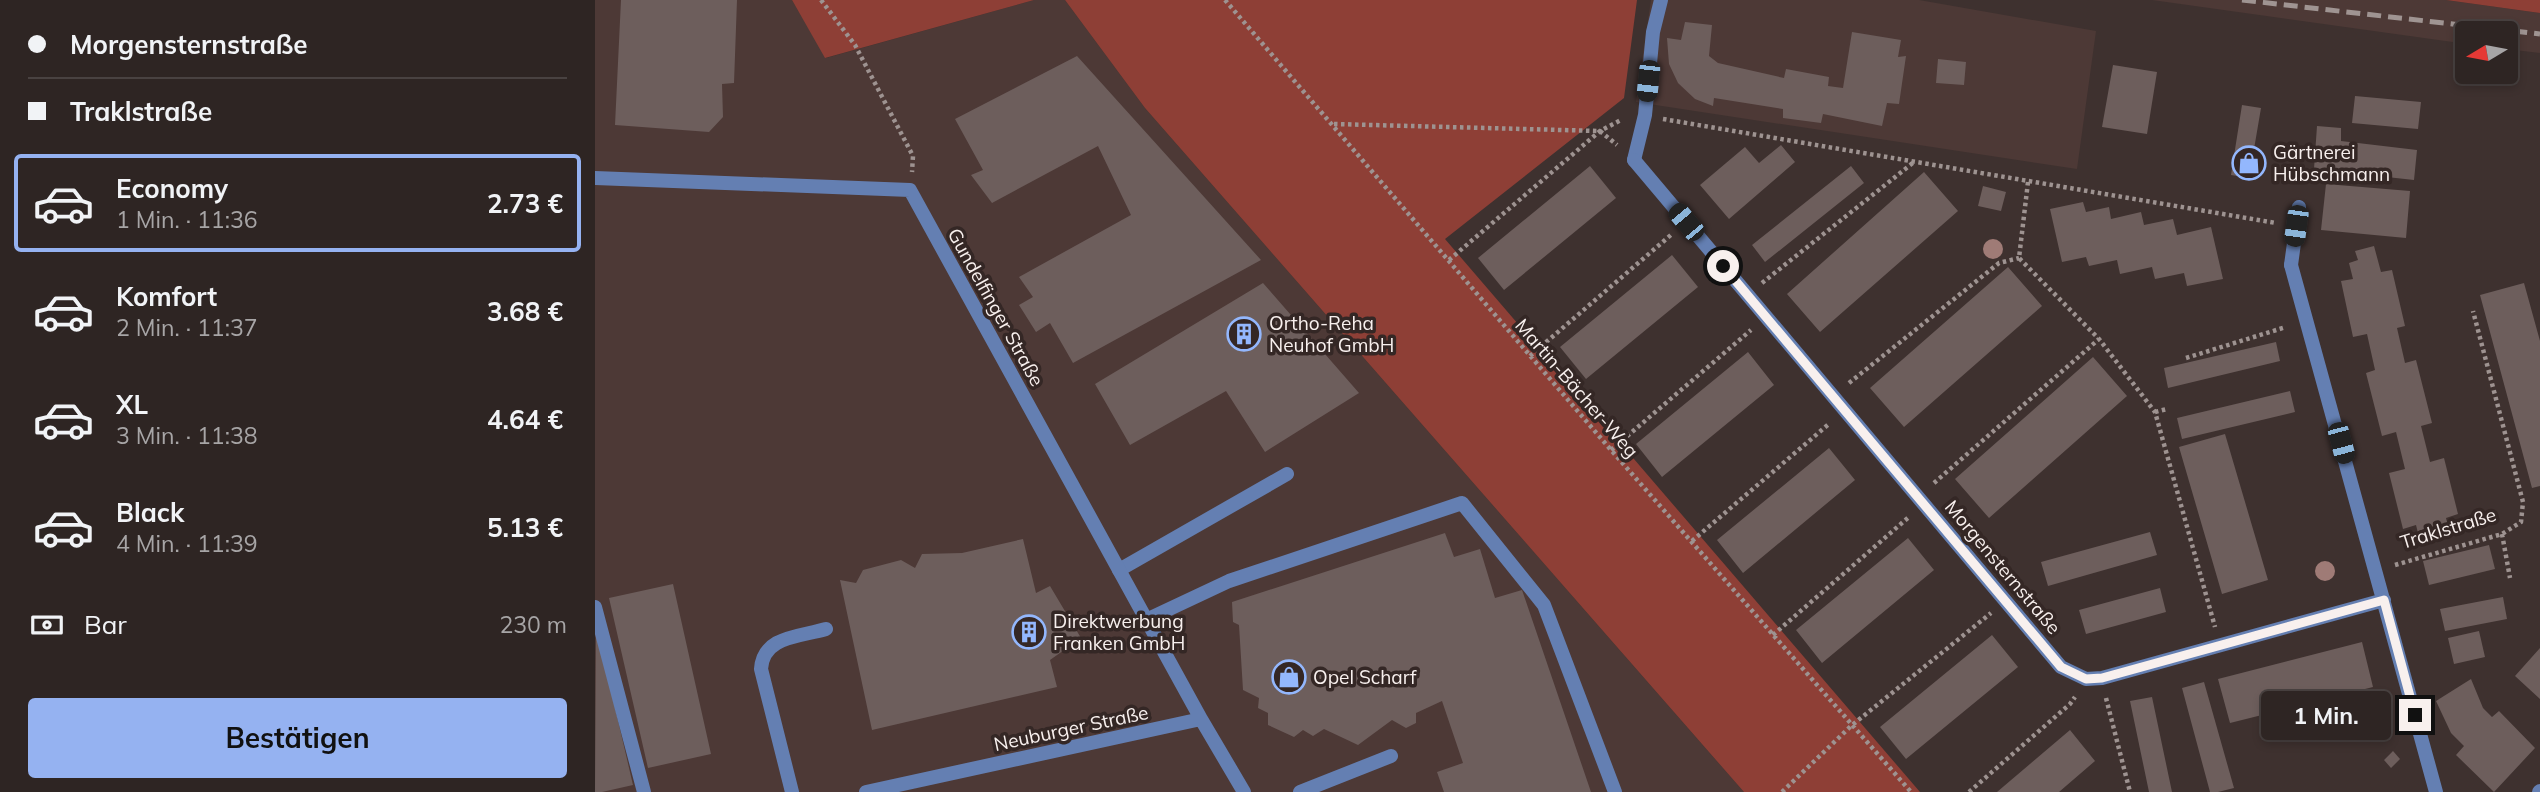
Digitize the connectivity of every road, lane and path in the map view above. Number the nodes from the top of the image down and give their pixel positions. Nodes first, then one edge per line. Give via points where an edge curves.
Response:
1 (821, 0) edge
2 (1225, 0) edge
3 (1661, 0) edge
4 (1645, 116) junction
5 (1333, 124) junction
6 (1600, 131) junction
7 (1914, 162) junction
8 (595, 178) edge
9 (2028, 182) junction
10 (910, 190) junction
11 (2299, 207) dead end
12 (1686, 222) junction
13 (2296, 226) junction
14 (2019, 258) junction
15 (1449, 260) junction
16 (1747, 295) junction
17 (2473, 311) dead end
18 (1766, 316) junction
19 (2307, 321) junction
20 (2099, 338) junction
21 (1530, 356) junction
22 (2186, 358) dead end
23 (1841, 405) junction
24 (2167, 409) dead end
25 (2155, 412) junction
26 (1611, 450) junction
27 (1287, 474) dead end
28 (1914, 492) junction
29 (1924, 504) junction
30 (2502, 534) junction
31 (1692, 541) junction
32 (1119, 570) junction
33 (2377, 570) junction
34 (2510, 578) dead end
35 (2384, 600) junction
36 (2006, 601) junction
37 (595, 607) edge
38 (1146, 620) junction
39 (826, 629) dead end
40 (1773, 635) junction
41 (2220, 645) junction
42 (2102, 678) junction
43 (2086, 679) junction
44 (1201, 719) junction
45 (1851, 726) junction
46 (1391, 756) dead end
47 (644, 792) edge
48 (792, 792) edge
49 (866, 792) edge
50 (1244, 792) edge
51 (1300, 792) edge
52 (1615, 792) edge
53 (1782, 792) edge
54 (1911, 792) edge
55 (1969, 792) edge
56 (2130, 792) edge
57 (2436, 792) edge

1 - 10 path via 855,45 913,156
2 - 5 path, Martin-Bächer-Weg
3 - 4 street via 1653,32
4 - 6 path via 1635,114
4 - 7 path
4 - 12 street, Morgensternstraße via 1634,160
5 - 6 path
5 - 15 path, Martin-Bächer-Weg
6 - 15 path
7 - 9 path
7 - 16 path
8 - 10 street
9 - 13 path
9 - 14 path
10 - 32 street, Gundelfinger Straße
11 - 13 street
12 - 16 street, Morgensternstraße
12 - 21 path
13 - 19 street via 2291,265
14 - 20 path
14 - 23 path via 1999,263 1849,383
15 - 21 path, Martin-Bächer-Weg
16 - 18 street, Morgensternstraße
17 - 30 path, Traklstraße via 2523,502 2521,522
18 - 23 street, Morgensternstraße
18 - 26 path
19 - 22 path
19 - 33 street
20 - 25 path
20 - 28 path, Morgensternstraße via 1939,481
21 - 26 path, Martin-Bächer-Weg
23 - 28 street, Morgensternstraße
23 - 31 path
24 - 25 path
25 - 41 path
26 - 31 path, Martin-Bächer-Weg
27 - 32 street
28 - 29 street, Morgensternstraße
29 - 36 street, Morgensternstraße
29 - 40 path
30 - 33 path, Traklstraße
30 - 34 path
31 - 40 path, Martin-Bächer-Weg
32 - 38 street, Gundelfinger Straße
33 - 35 street
35 - 41 street
35 - 57 street
36 - 43 street, Morgensternstraße via 2061,667
36 - 45 path
37 - 47 street
38 - 44 street, Gundelfinger Straße
38 - 52 street via 1229,581 1462,503 1544,605
39 - 48 street via 769,645 762,654 761,669
40 - 45 path, Martin-Bächer-Weg
41 - 42 street
42 - 43 street
42 - 56 path
43 - 55 path via 2070,705
44 - 49 street, Neuburger Straße
44 - 50 street
45 - 53 path
45 - 54 path, Martin-Bächer-Weg
46 - 51 street

